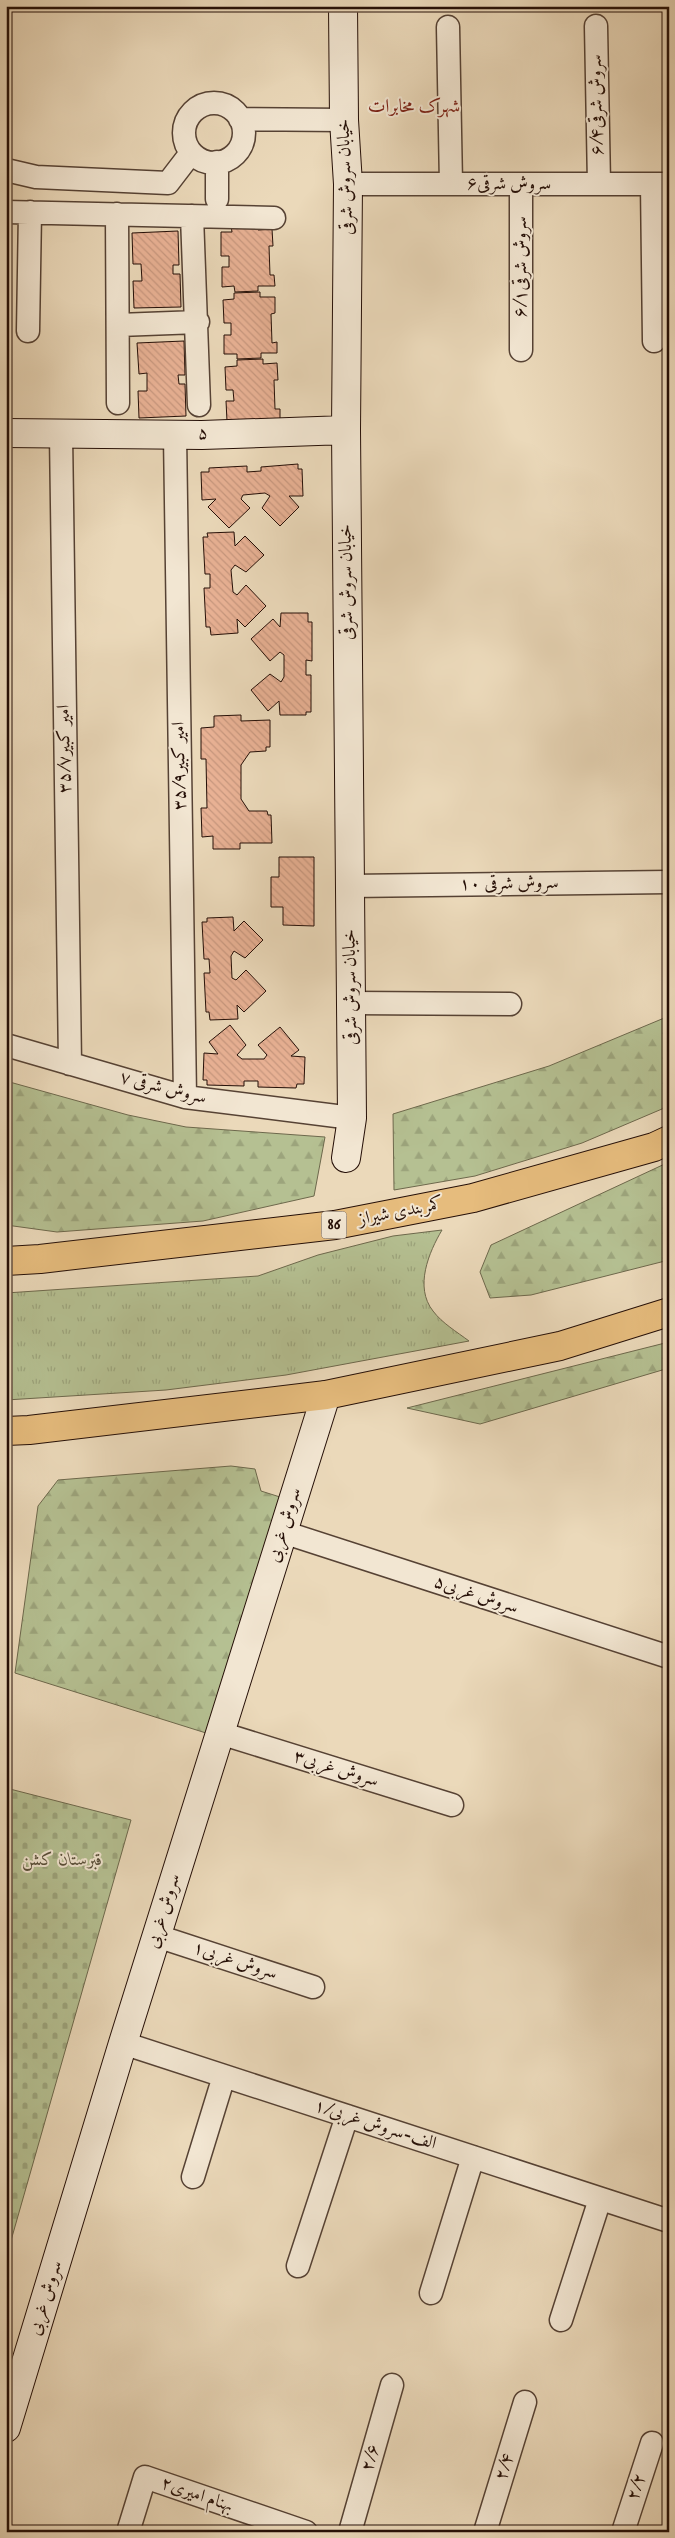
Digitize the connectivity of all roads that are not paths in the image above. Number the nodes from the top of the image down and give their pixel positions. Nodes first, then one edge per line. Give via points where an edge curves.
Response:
1 (343, 6) edge
2 (596, 26) dead end
3 (448, 27) dead end
4 (240, 119) junction
5 (344, 120) junction
6 (191, 153) junction
7 (218, 162) junction
8 (6, 170) edge
9 (348, 184) junction
10 (451, 184) junction
11 (522, 184) junction
12 (599, 184) junction
13 (660, 184) edge
14 (217, 199) dead end
15 (6, 212) edge
16 (30, 212) junction
17 (117, 214) junction
18 (192, 216) junction
19 (274, 218) dead end
20 (198, 322) junction
21 (119, 325) junction
22 (28, 331) dead end
23 (654, 341) dead end
24 (521, 350) dead end
25 (118, 403) dead end
26 (199, 405) dead end
27 (346, 430) junction
28 (6, 433) edge
29 (61, 434) junction
30 (176, 435) junction
31 (669, 882) edge
32 (350, 886) junction
33 (351, 1003) junction
34 (510, 1004) dead end
35 (6, 1045) edge
36 (70, 1064) junction
37 (185, 1097) junction
38 (352, 1118) junction
39 (669, 1140) edge
40 (346, 1158) dead end
41 (6, 1254) edge
42 (40, 1259) junction
43 (6, 1260) edge
44 (669, 1312) edge
45 (326, 1395) junction
46 (14, 1432) edge
47 (283, 1532) junction
48 (669, 1657) edge
49 (220, 1733) junction
50 (452, 1805) dead end
51 (156, 1936) junction
52 (313, 1986) dead end
53 (123, 2043) junction
54 (224, 2076) junction
55 (347, 2116) junction
56 (473, 2157) junction
57 (193, 2177) dead end
58 (600, 2199) junction
59 (669, 2221) edge
60 (298, 2266) dead end
61 (430, 2294) dead end
62 (561, 2320) dead end
63 (392, 2385) dead end
64 (525, 2402) dead end
65 (6, 2428) edge
66 (652, 2443) dead end
67 (296, 2530) edge
68 (128, 2532) edge
69 (350, 2532) edge
70 (485, 2532) edge
71 (623, 2532) edge

1 - 5 street, خیابان سروش شرقی
2 - 12 street, سروش شرقی۶/۴
3 - 10 street
4 - 5 street
4 - 6 street via 234,110 216,102 197,108 189,115 184,134
4 - 7 street via 244,128 240,146 227,160
5 - 9 street, خیابان سروش شرقی
6 - 7 street via 208,162
6 - 8 street via 168,183 36,177
7 - 14 street
9 - 10 street, سروش شرقی۶
9 - 27 street, خیابان سروش شرقی
10 - 11 street, سروش شرقی۶
11 - 12 street, سروش شرقی۶
11 - 24 street, سروش شرقی۶/۱
12 - 13 street, سروش شرقی۶
13 - 23 street
15 - 16 street
16 - 17 street
16 - 22 street
17 - 18 street
17 - 21 street
18 - 19 street
18 - 20 street
20 - 21 street
20 - 26 street
21 - 25 street
27 - 30 street, ۵
27 - 32 street, خیابان سروش شرقی
28 - 29 street, ۵
29 - 30 street, ۵
29 - 36 street, امیر کبیر۳۵/۷
30 - 37 street, امیر کبیر۳۵/۹
31 - 32 street, سروش شرقی ۱۰
32 - 33 street, خیابان سروش شرقی
33 - 34 street
33 - 38 street, خیابان سروش شرقی
35 - 36 street, سروش شرقی ۷
36 - 37 street, سروش شرقی ۷
37 - 38 street, سروش شرقی ۷
38 - 40 street, خیابان سروش شرقی
39 - 42 highway, کمربندی شیراز / 86 via 473,1198 345,1223
41 - 42 highway
42 - 43 highway, کمربندی شیراز / 86
44 - 45 highway via 560,1346
45 - 46 highway
45 - 47 street, سروش غربی
47 - 48 street, سروش غربی۵
47 - 49 street, سروش غربی
49 - 50 street, سروش غربی۳
49 - 51 street, سروش غربی
51 - 52 street, سروش غربی۱
51 - 53 street, سروش غربی
53 - 54 street, ۱/الف-سروش غربی
53 - 65 street, سروش غربی
54 - 55 street, ۱/الف-سروش غربی
54 - 57 street
55 - 56 street, ۱/الف-سروش غربی
55 - 60 street
56 - 58 street, ۱/الف-سروش غربی
56 - 61 street
58 - 59 street, ۱/الف-سروش غربی
58 - 62 street
63 - 69 street, ۲/۶
64 - 70 street, ۲/۴
66 - 71 street, ۲/۲
67 - 68 street, بهنام امیری۲ via 145,2477

